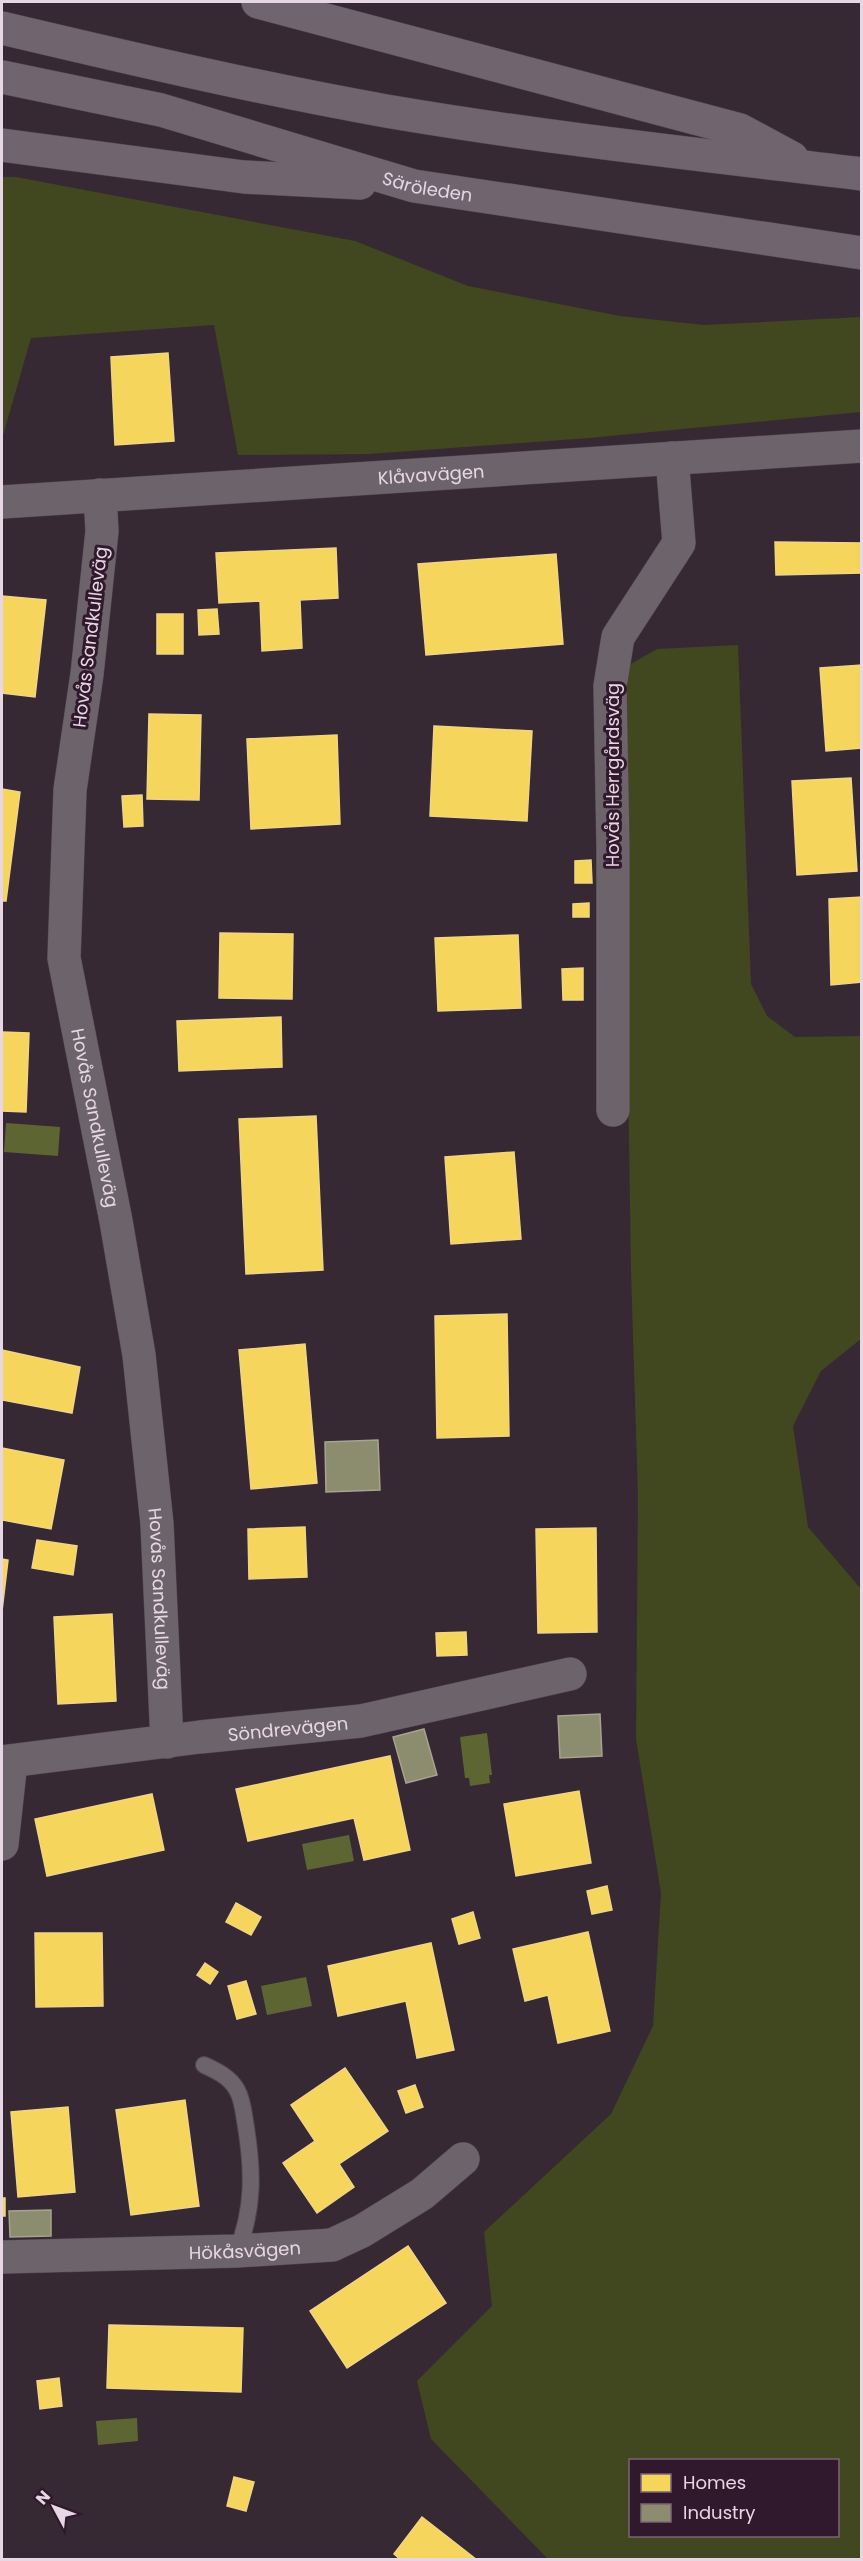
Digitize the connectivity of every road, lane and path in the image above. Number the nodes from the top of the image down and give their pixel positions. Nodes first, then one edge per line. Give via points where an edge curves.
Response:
1 (258, 2) edge
2 (2, 28) edge
3 (2, 77) edge
4 (2, 145) edge
5 (810, 168) junction
6 (861, 174) edge
7 (414, 186) junction
8 (861, 253) edge
9 (861, 446) edge
10 (672, 458) junction
11 (100, 495) junction
12 (2, 502) edge
13 (613, 1110) dead end
14 (570, 1674) dead end
15 (167, 1742) junction
16 (6, 1762) edge
17 (2, 1844) edge
18 (204, 2065) dead end
19 (463, 2159) dead end
20 (237, 2251) junction
21 (2, 2257) edge

1 - 5 main road via 740,130
2 - 5 main road via 386,111
3 - 7 main road, Säröleden via 161,111
4 - 7 main road via 244,177
5 - 6 main road
7 - 8 main road, Säröleden
9 - 10 street, Klåvavägen
10 - 11 street, Klåvavägen
10 - 13 street, Hovås Herrgårdsväg via 679,543 618,637 610,686
11 - 12 street, Klåvavägen
11 - 15 street, Hovås Sandkulleväg via 102,540 70,790 64,958 139,1354 157,1524
14 - 15 street, Söndrevägen via 361,1721
15 - 16 street, Söndrevägen
16 - 17 street
18 - 20 lane via 223,2074 238,2091 252,2163 247,2227
19 - 20 street, Hökåsvägen via 422,2194 332,2245
20 - 21 street, Hökåsvägen

